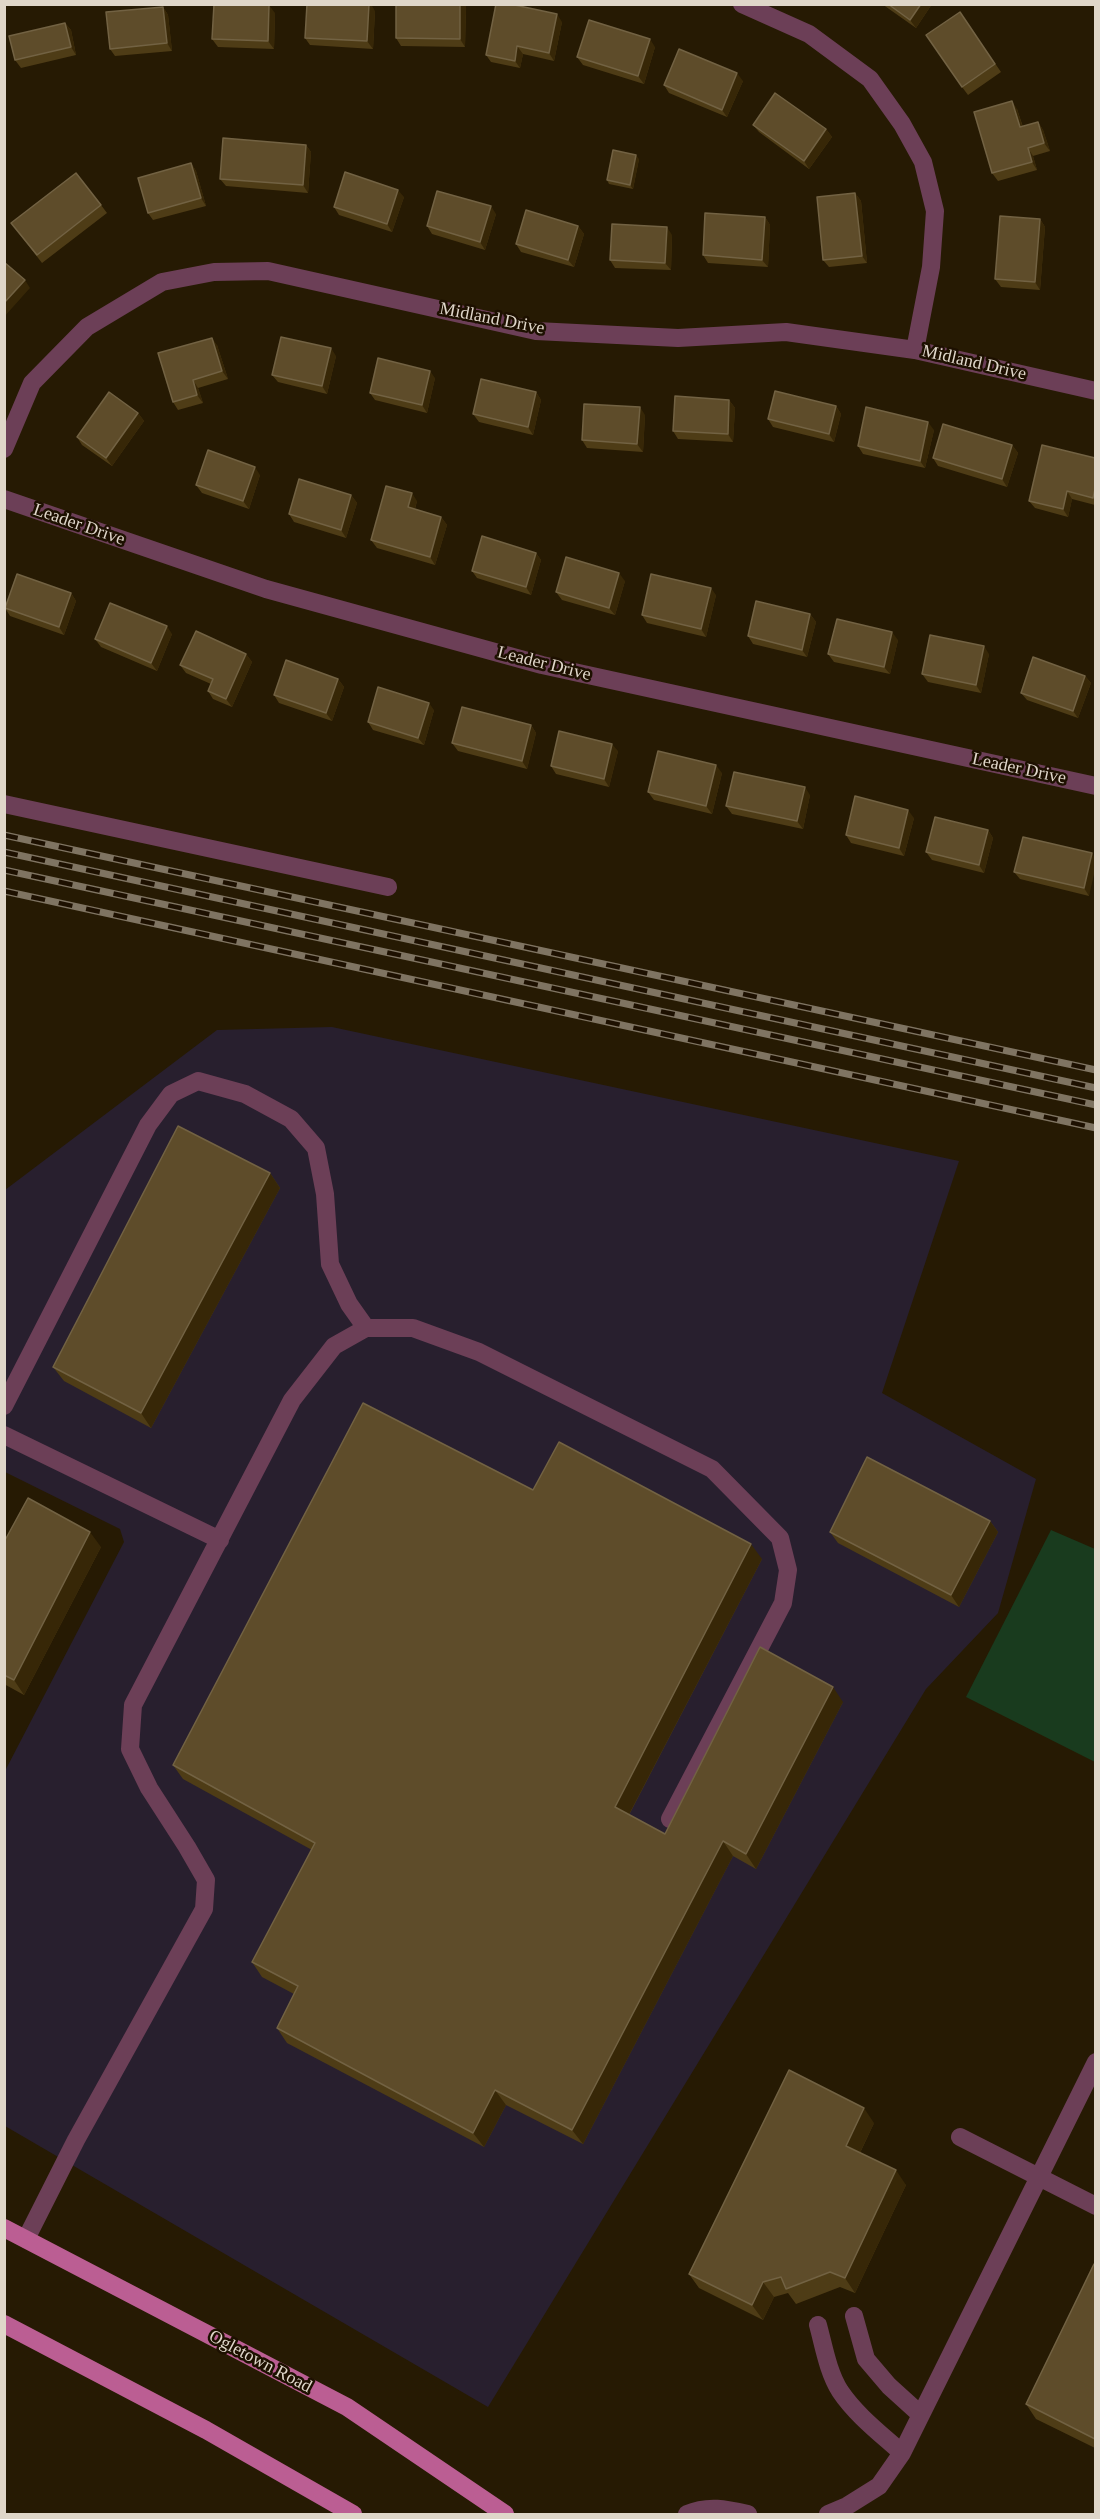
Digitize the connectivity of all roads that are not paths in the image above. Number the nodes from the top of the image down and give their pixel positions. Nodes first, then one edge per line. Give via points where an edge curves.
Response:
1 (742, 4) edge
2 (915, 350) junction
3 (1095, 391) edge
4 (4, 449) edge
5 (4, 499) edge
6 (1095, 786) edge
7 (4, 804) edge
8 (388, 887) dead end
9 (366, 1328) junction
10 (4, 1406) edge
11 (4, 1435) edge
12 (219, 1540) junction
13 (670, 1819) edge
14 (1095, 2062) edge
15 (960, 2137) dead end
16 (1039, 2177) junction
17 (1095, 2206) edge
18 (4, 2228) edge
19 (26, 2240) junction
20 (854, 2316) dead end
21 (4, 2324) edge
22 (818, 2325) dead end
23 (921, 2415) junction
24 (902, 2453) junction
25 (353, 2514) edge
26 (505, 2514) edge
27 (687, 2514) edge
28 (748, 2514) edge
29 (828, 2514) edge

1 - 2 street via 808,34 870,79 902,124 922,162 934,211 931,267
2 - 3 street, Midland Drive
2 - 4 street, Midland Drive via 786,332 678,338 536,331 268,270 214,272 162,282 87,327 32,383
5 - 6 street, Leader Drive via 266,589 542,665
7 - 8 street
9 - 10 street via 330,1264 325,1194 316,1148 291,1119 245,1094 198,1081 171,1094 148,1125
9 - 12 street via 334,1346 292,1400
9 - 13 street via 413,1328 478,1352 711,1469 780,1538 788,1570 783,1603
11 - 12 street
12 - 19 street via 133,1705 130,1749 149,1788 206,1880 204,1909 76,2140
14 - 16 street
15 - 16 street
16 - 17 street
16 - 23 street
18 - 19 main road, Ogletown Road
19 - 26 main road, Ogletown Road via 347,2408
20 - 23 street via 866,2359
21 - 25 main road via 206,2430
22 - 24 street via 839,2390
23 - 24 street
24 - 29 street via 879,2486
27 - 28 street via 700,2508

